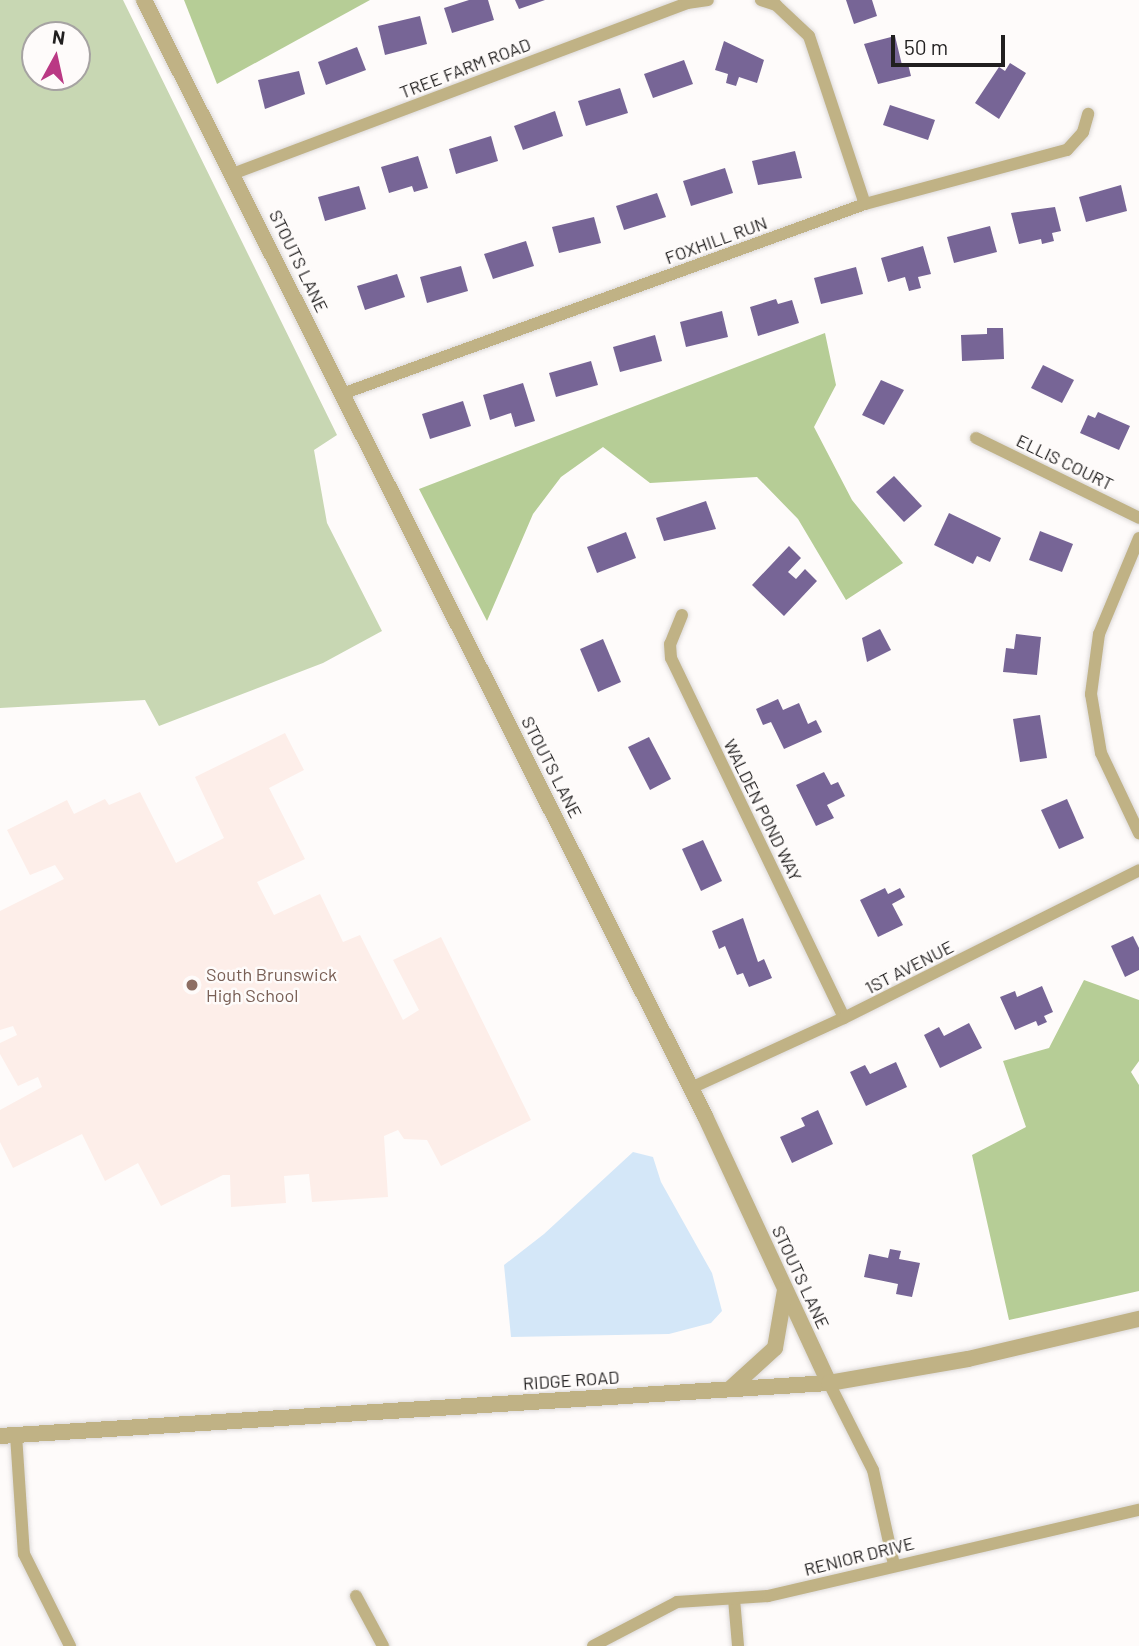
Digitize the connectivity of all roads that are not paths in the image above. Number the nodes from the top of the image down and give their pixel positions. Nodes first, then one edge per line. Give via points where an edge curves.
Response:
1 (144, 0) edge
2 (708, 0) edge
3 (761, 0) edge
4 (1088, 114) dead end
5 (235, 173) junction
6 (864, 204) junction
7 (342, 394) junction
8 (976, 438) dead end
9 (1139, 518) edge
10 (1139, 538) edge
11 (682, 615) dead end
12 (1139, 833) edge
13 (1139, 870) edge
14 (844, 1018) junction
15 (691, 1088) junction
16 (785, 1287) junction
17 (1139, 1319) edge
18 (829, 1383) junction
19 (730, 1390) junction
20 (8, 1436) edge
21 (1139, 1510) edge
22 (894, 1564) junction
23 (356, 1596) dead end
24 (734, 1598) junction
25 (70, 1646) edge
26 (383, 1646) edge
27 (593, 1646) edge
28 (738, 1646) edge

1 - 5 street, STOUTS LANE
2 - 5 street, TREE FARM ROAD via 687,3
3 - 6 street via 776,5 808,36
4 - 6 street, FOXHILL RUN via 1083,132 1067,150
5 - 7 street, STOUTS LANE
6 - 7 street, FOXHILL RUN
7 - 15 street, STOUTS LANE
8 - 9 street, ELLIS COURT
10 - 12 street via 1099,634 1091,694 1101,753
11 - 14 street, WALDEN POND WAY via 670,644 671,658
13 - 14 street, 1ST AVENUE
14 - 15 street, 1ST AVENUE
15 - 16 street, STOUTS LANE
16 - 18 street, STOUTS LANE
16 - 19 street via 775,1348
17 - 18 street, RIDGE ROAD via 968,1359
18 - 19 street, RIDGE ROAD
18 - 22 street, STOUTS LANE via 873,1470
19 - 20 street, RIDGE ROAD
20 - 25 street via 24,1554
21 - 22 street, RENIOR DRIVE
22 - 24 street, RENIOR DRIVE via 768,1596
23 - 26 street
24 - 27 street, RENIOR DRIVE via 677,1602
24 - 28 street

